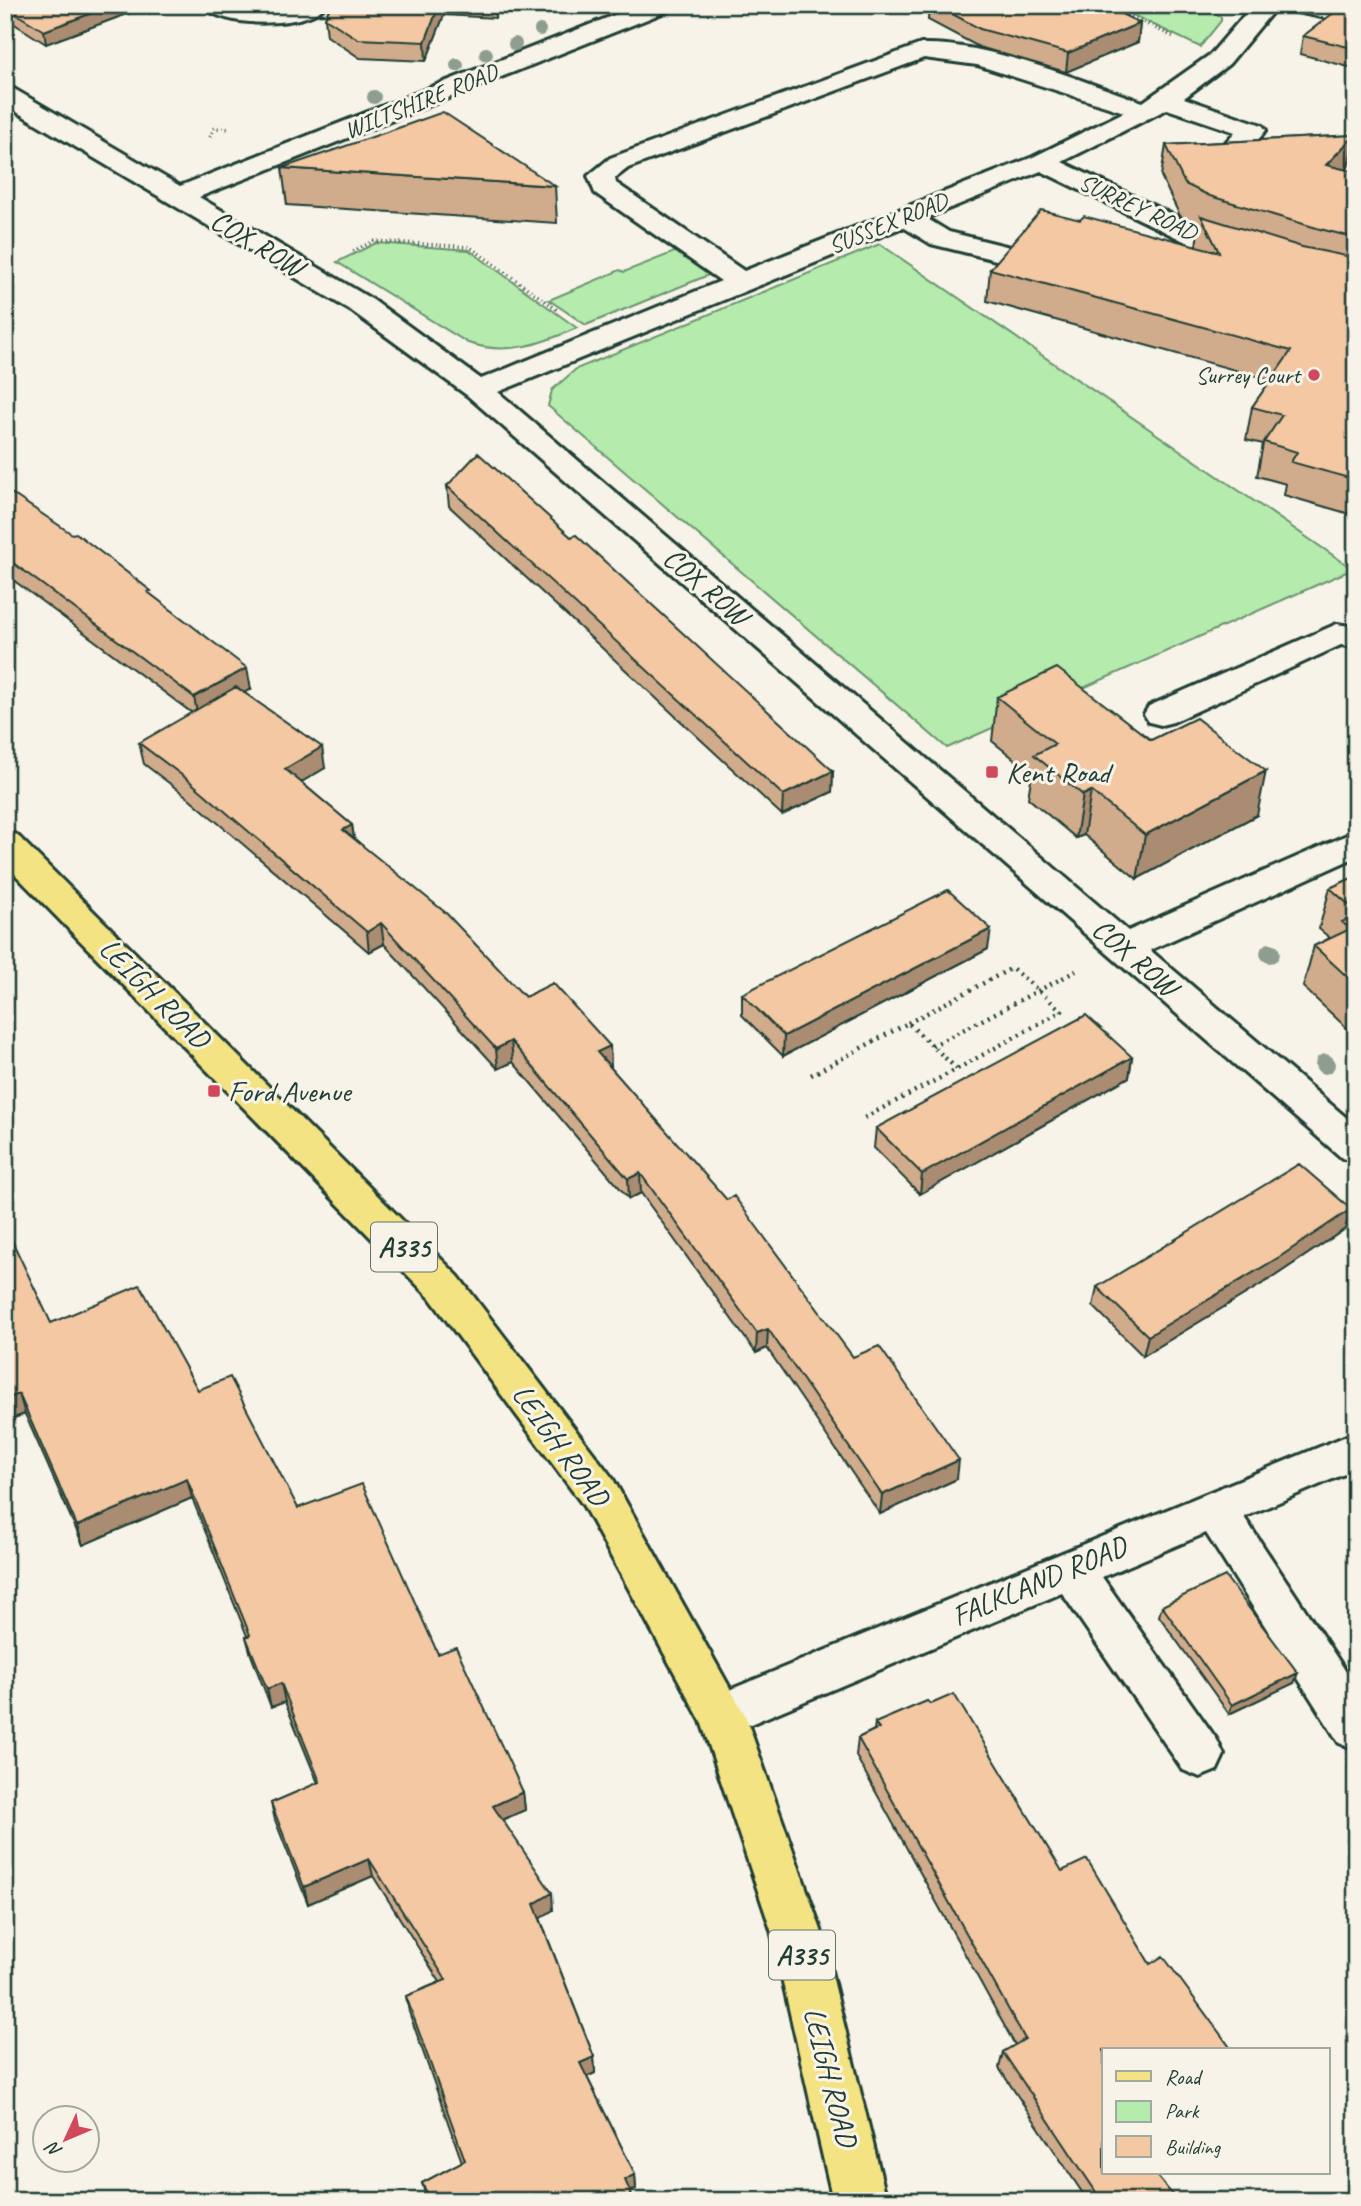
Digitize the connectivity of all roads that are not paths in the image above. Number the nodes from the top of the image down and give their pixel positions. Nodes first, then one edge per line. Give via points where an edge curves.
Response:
1 (215, 5) edge
2 (314, 5) edge
3 (1266, 5) edge
4 (1295, 5) edge
5 (652, 7) edge
6 (1356, 17) edge
7 (5, 94) edge
8 (1156, 106) junction
9 (1238, 143) edge
10 (1042, 162) junction
11 (179, 196) junction
12 (904, 216) junction
13 (1004, 254) edge
14 (1269, 259) edge
15 (741, 282) junction
16 (478, 390) junction
17 (1356, 637) edge
18 (1161, 715) dead end
19 (1356, 843) edge
20 (5, 844) edge
21 (1124, 947) junction
22 (1356, 1148) edge
23 (1356, 1450) edge
24 (1214, 1508) junction
25 (1070, 1568) junction
26 (722, 1715) junction
27 (1356, 1728) edge
28 (1200, 1755) dead end
29 (860, 2201) edge

1 - 2 street via 234,15 256,18
3 - 8 street, SUSSEX ROAD via 1220,60
4 - 6 street
5 - 11 street, WILTSHIRE ROAD
7 - 11 street, COX ROW
8 - 9 street via 1253,130
8 - 10 street, SUSSEX ROAD
8 - 15 street via 974,57 922,51 619,163 601,176 604,187
10 - 12 street, SUSSEX ROAD
10 - 14 street, SURREY ROAD via 1195,236
11 - 16 street, COX ROW via 363,306
12 - 13 street via 932,234
12 - 15 street, SUSSEX ROAD
15 - 16 street, SUSSEX ROAD
16 - 21 street, COX ROW
17 - 18 street via 1337,634
19 - 21 street
20 - 26 main road, LEIGH ROAD / A335 via 444,1287 598,1492
21 - 22 street, COX ROW
23 - 24 street, FALKLAND ROAD
24 - 25 street, FALKLAND ROAD
24 - 27 street
25 - 26 street, FALKLAND ROAD
25 - 28 street
26 - 29 main road, LEIGH ROAD / A335 via 796,1930

